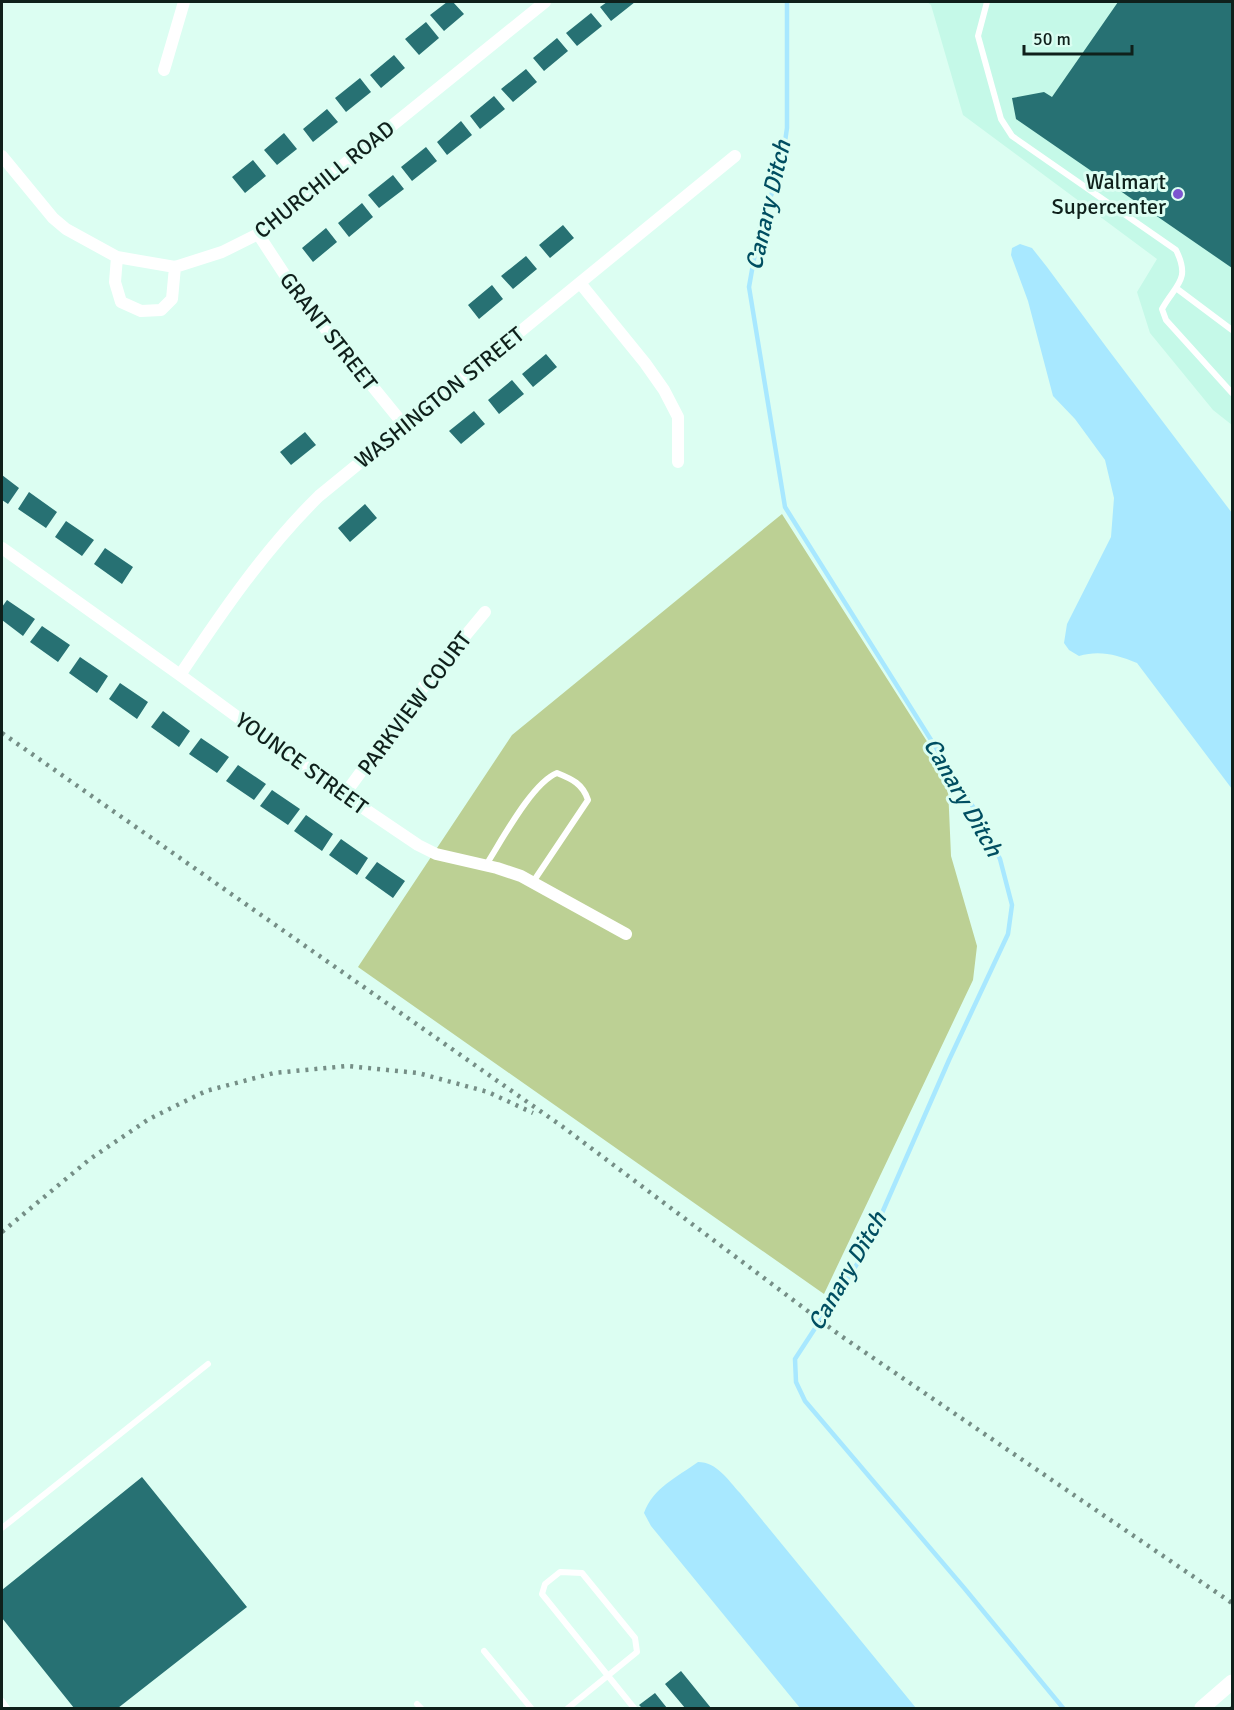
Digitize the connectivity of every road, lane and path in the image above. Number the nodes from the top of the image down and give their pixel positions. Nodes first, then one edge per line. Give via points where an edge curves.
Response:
1 (184, 2) edge
2 (545, 2) edge
3 (987, 2) edge
4 (164, 70) dead end
5 (2, 156) edge
6 (735, 156) dead end
7 (258, 234) junction
8 (117, 258) junction
9 (175, 267) junction
10 (580, 283) junction
11 (1176, 288) junction
12 (1233, 330) edge
13 (1233, 393) edge
14 (404, 425) junction
15 (678, 462) dead end
16 (2, 548) edge
17 (485, 612) dead end
18 (180, 675) junction
19 (344, 795) junction
20 (486, 865) junction
21 (533, 882) junction
22 (626, 934) dead end
23 (208, 1364) dead end
24 (2, 1528) edge
25 (484, 1651) dead end
26 (608, 1675) junction
27 (1233, 1682) edge
28 (2, 1701) edge
29 (8, 1708) edge
30 (531, 1708) edge
31 (568, 1708) edge
32 (634, 1708) edge
33 (1202, 1708) edge

1 - 4 street
2 - 7 street, CHURCHILL ROAD
3 - 11 lane via 978,36 1001,119 1012,136 1176,250 1184,265
5 - 8 street, CHURCHILL ROAD via 53,218
6 - 10 street, WASHINGTON STREET
7 - 9 street, CHURCHILL ROAD via 222,252
7 - 14 street, GRANT STREET via 298,295
8 - 9 street, CHURCHILL ROAD
8 - 9 street via 115,282 121,302 141,311 161,310 172,299
10 - 14 street, WASHINGTON STREET
10 - 15 street via 664,390 678,417
11 - 12 lane
11 - 13 lane via 1162,309 1166,320
14 - 18 street, WASHINGTON STREET via 292,522
16 - 18 street, YOUNCE STREET
17 - 19 street, PARKVIEW COURT via 427,682
18 - 19 street, YOUNCE STREET
19 - 20 street, YOUNCE STREET via 436,854
20 - 21 street, YOUNCE STREET
20 - 21 lane via 526,802 547,777 557,772 576,781 588,800
21 - 22 street, YOUNCE STREET
23 - 24 lane
25 - 30 lane
26 - 26 lane via 542,1594 545,1584 560,1572 582,1573 635,1638 637,1652
26 - 31 lane
26 - 32 lane
27 - 33 street
28 - 29 lane

